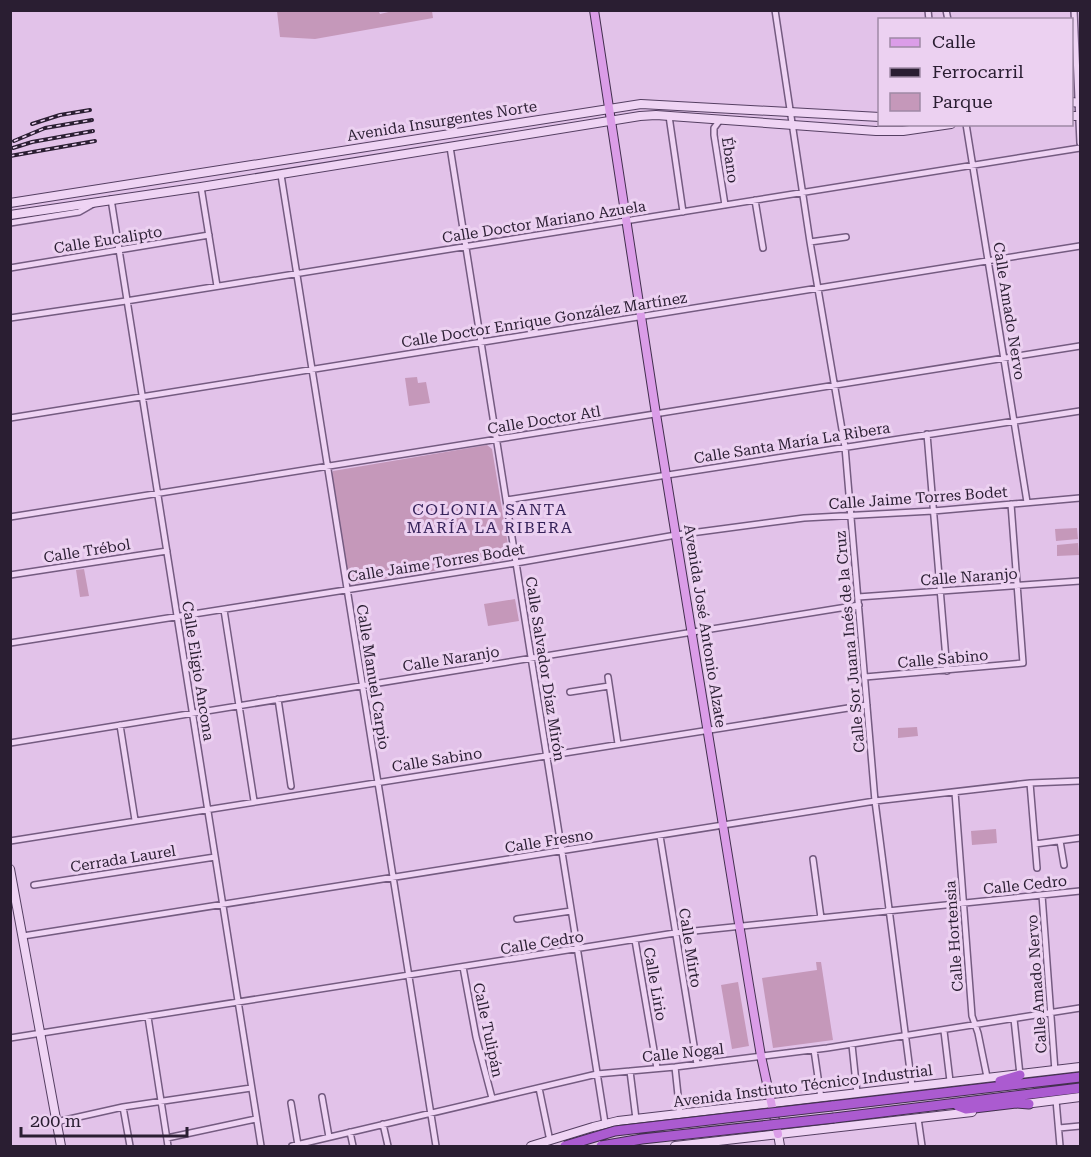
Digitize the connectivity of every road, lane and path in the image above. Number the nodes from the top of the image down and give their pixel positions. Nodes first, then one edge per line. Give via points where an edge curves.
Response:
1 (594, 10) edge
2 (775, 10) edge
3 (1074, 10) edge
4 (1078, 30) edge
5 (1077, 102) edge
6 (609, 108) junction
7 (790, 112) junction
8 (669, 116) junction
9 (1077, 116) edge
10 (878, 117) edge
11 (720, 120) junction
12 (611, 121) junction
13 (792, 125) junction
14 (935, 126) edge
15 (966, 126) edge
16 (1080, 143) edge
17 (450, 147) junction
18 (1080, 148) edge
19 (973, 165) junction
20 (281, 175) junction
21 (201, 188) junction
22 (803, 193) junction
23 (111, 199) junction
24 (755, 200) junction
25 (100, 201) junction
26 (10, 202) edge
27 (725, 205) junction
28 (683, 212) junction
29 (10, 215) edge
30 (627, 221) junction
31 (10, 223) edge
32 (209, 235) junction
33 (846, 237) dead end
34 (810, 242) junction
35 (1080, 246) edge
36 (466, 247) junction
37 (763, 248) dead end
38 (118, 250) junction
39 (988, 262) junction
40 (10, 268) edge
41 (296, 273) junction
42 (218, 286) junction
43 (818, 289) junction
44 (126, 301) junction
45 (642, 316) junction
46 (10, 318) edge
47 (482, 342) junction
48 (1080, 346) edge
49 (1004, 359) junction
50 (312, 370) junction
51 (835, 385) junction
52 (142, 397) junction
53 (1080, 411) edge
54 (657, 414) junction
55 (10, 418) edge
56 (1014, 421) junction
57 (927, 434) junction
58 (498, 440) junction
59 (845, 447) junction
60 (328, 466) junction
61 (666, 475) junction
62 (157, 494) junction
63 (1080, 498) edge
64 (506, 500) junction
65 (1027, 502) junction
66 (1011, 504) junction
67 (933, 511) junction
68 (852, 515) junction
69 (10, 517) edge
70 (676, 535) junction
71 (167, 551) junction
72 (516, 563) junction
73 (10, 575) edge
74 (1080, 581) edge
75 (1018, 585) junction
76 (347, 590) junction
77 (940, 590) junction
78 (858, 597) junction
79 (859, 605) junction
80 (224, 610) junction
81 (177, 616) junction
82 (693, 633) junction
83 (10, 643) edge
84 (531, 658) junction
85 (947, 671) junction
86 (608, 677) dead end
87 (865, 678) junction
88 (361, 686) junction
89 (609, 686) junction
90 (570, 692) dead end
91 (278, 699) junction
92 (867, 705) junction
93 (239, 706) junction
94 (192, 713) junction
95 (120, 725) junction
96 (708, 729) junction
97 (10, 743) edge
98 (618, 744) junction
99 (546, 755) junction
100 (377, 781) junction
101 (1080, 781) edge
102 (1030, 783) junction
103 (291, 786) dead end
104 (955, 792) junction
105 (254, 801) junction
106 (876, 801) junction
107 (207, 808) junction
108 (135, 820) junction
109 (724, 826) junction
110 (660, 836) junction
111 (1080, 838) edge
112 (10, 841) edge
113 (1060, 841) junction
114 (1035, 844) junction
115 (561, 851) junction
116 (215, 857) junction
117 (813, 859) dead end
118 (1064, 866) dead end
119 (1037, 868) dead end
120 (10, 869) edge
121 (393, 878) junction
122 (34, 885) dead end
123 (1080, 891) edge
124 (1042, 895) junction
125 (963, 903) junction
126 (222, 905) junction
127 (571, 911) junction
128 (891, 911) junction
129 (821, 918) junction
130 (517, 919) dead end
131 (740, 927) junction
132 (675, 933) junction
133 (23, 936) junction
134 (635, 940) junction
135 (578, 949) junction
136 (463, 967) junction
137 (408, 975) junction
138 (238, 1002) junction
139 (1080, 1008) edge
140 (1051, 1013) junction
141 (148, 1017) junction
142 (1014, 1019) junction
143 (975, 1025) junction
144 (944, 1031) junction
145 (40, 1033) junction
146 (906, 1036) junction
147 (10, 1038) edge
148 (852, 1045) junction
149 (814, 1050) junction
150 (761, 1056) junction
151 (697, 1064) junction
152 (675, 1067) junction
153 (1080, 1067) edge
154 (657, 1068) junction
155 (630, 1071) junction
156 (1055, 1071) junction
157 (597, 1074) junction
158 (1020, 1075) junction
159 (987, 1077) junction
160 (1080, 1077) edge
161 (950, 1082) junction
162 (912, 1086) junction
163 (251, 1088) junction
164 (539, 1088) junction
165 (1080, 1088) edge
166 (965, 1091) junction
167 (858, 1093) junction
168 (322, 1097) dead end
169 (1080, 1097) edge
170 (492, 1098) junction
171 (821, 1098) junction
172 (1056, 1100) junction
173 (161, 1102) junction
174 (291, 1103) dead end
175 (773, 1104) junction
176 (950, 1104) junction
177 (1029, 1104) junction
178 (123, 1107) junction
179 (431, 1112) junction
180 (680, 1114) junction
181 (256, 1119) junction
182 (636, 1119) junction
183 (918, 1119) junction
184 (56, 1122) junction
185 (383, 1124) junction
186 (605, 1124) junction
187 (1080, 1126) edge
188 (1059, 1128) junction
189 (350, 1132) junction
190 (778, 1134) junction
191 (329, 1137) junction
192 (167, 1138) junction
193 (550, 1141) junction
194 (61, 1146) edge
195 (130, 1146) edge
196 (168, 1146) edge
197 (261, 1146) edge
198 (295, 1146) edge
199 (353, 1146) edge
200 (388, 1146) edge
201 (436, 1146) edge
202 (531, 1146) edge
203 (564, 1146) edge
204 (601, 1146) edge
205 (608, 1146) edge
206 (675, 1146) edge
207 (780, 1146) edge
208 (922, 1146) edge
209 (1060, 1146) edge

1 - 6 main road, Avenida José Antonio Alzate
2 - 7 street, Calle Sor Juana Inés de la Cruz
3 - 4 street
4 - 5 street
5 - 9 street
6 - 7 main road, Avenida Insurgentes Norte via 656,104
6 - 12 main road, Avenida José Antonio Alzate
6 - 26 main road, Avenida Insurgentes Norte
7 - 10 main road, Avenida Insurgentes Norte
7 - 13 street, Calle Sor Juana Inés de la Cruz
8 - 11 main road, Avenida Insurgentes Norte
8 - 12 main road, Avenida Insurgentes Norte
8 - 28 street
9 - 16 street
11 - 13 main road, Avenida Insurgentes Norte
11 - 27 street, Ébano via 714,135
12 - 17 main road, Avenida Insurgentes Norte
12 - 30 main road, Avenida José Antonio Alzate
13 - 14 main road, Avenida Insurgentes Norte via 895,131
13 - 22 street, Calle Sor Juana Inés de la Cruz
15 - 19 street, Calle Amado Nervo
17 - 20 main road, Avenida Insurgentes Norte
17 - 36 street, Calle Salvador Díaz Mirón
18 - 19 street, Calle Doctor Mariano Azuela
19 - 22 street, Calle Doctor Mariano Azuela
19 - 39 street, Calle Amado Nervo
20 - 21 main road, Avenida Insurgentes Norte
20 - 41 street, Calle Manuel Carpio
21 - 23 main road, Avenida Insurgentes Norte
21 - 32 street
22 - 24 street, Calle Doctor Mariano Azuela
22 - 34 street, Calle Sor Juana Inés de la Cruz
23 - 25 main road, Avenida Insurgentes Norte
23 - 38 street, Calle Eligio Ancona
24 - 27 street, Calle Doctor Mariano Azuela
24 - 37 street
25 - 29 main road, Avenida Insurgentes Norte
25 - 31 street, Avenida Insurgentes Norte via 79,212
27 - 28 street, Calle Doctor Mariano Azuela
28 - 30 street, Calle Doctor Mariano Azuela
30 - 36 street, Calle Doctor Mariano Azuela
30 - 45 main road, Avenida José Antonio Alzate
32 - 38 street, Calle Eucalipto
32 - 42 street
33 - 34 street
34 - 43 street, Calle Sor Juana Inés de la Cruz
35 - 39 street, Calle Doctor Enrique González Martínez
36 - 41 street, Calle Doctor Mariano Azuela
36 - 47 street, Calle Salvador Díaz Mirón
38 - 40 street, Calle Eucalipto
38 - 44 street, Calle Eligio Ancona
39 - 43 street, Calle Doctor Enrique González Martínez
39 - 49 street, Calle Amado Nervo
41 - 42 street, Calle Doctor Mariano Azuela
41 - 50 street, Calle Manuel Carpio
42 - 44 street, Calle Doctor Mariano Azuela
43 - 45 street, Calle Doctor Enrique González Martínez
43 - 51 street, Calle Sor Juana Inés de la Cruz
44 - 46 street, Calle Doctor Mariano Azuela
44 - 52 street, Calle Eligio Ancona
45 - 47 street, Calle Doctor Enrique González Martínez
45 - 54 main road, Avenida José Antonio Alzate
47 - 50 street, Calle Doctor Enrique González Martínez
47 - 58 street, Calle Salvador Díaz Mirón
48 - 49 street, Calle Doctor Atl
49 - 51 street, Calle Doctor Atl
49 - 56 street, Calle Amado Nervo
50 - 52 street, Calle Doctor Enrique González Martínez
50 - 60 street, Calle Manuel Carpio
51 - 54 street, Calle Doctor Atl
51 - 59 street, Calle Sor Juana Inés de la Cruz
52 - 55 street, Calle Doctor Enrique González Martínez
52 - 62 street, Calle Eligio Ancona
53 - 56 street, Calle Santa María La Ribera
54 - 58 street, Calle Doctor Atl
54 - 61 main road, Avenida José Antonio Alzate
56 - 57 street, Calle Santa María La Ribera
56 - 65 street, Calle Amado Nervo
57 - 59 street, Calle Santa María La Ribera
57 - 67 street
58 - 60 street, Calle Doctor Atl
58 - 64 street, Calle Salvador Díaz Mirón
59 - 61 street, Calle Santa María La Ribera
59 - 68 street, Calle Sor Juana Inés de la Cruz
60 - 62 street, Calle Doctor Atl
60 - 76 street, Calle Manuel Carpio
61 - 64 street, Calle Santa María La Ribera
61 - 70 main road, Avenida José Antonio Alzate
62 - 69 street, Calle Doctor Atl
62 - 71 street, Calle Eligio Ancona
63 - 65 street, Calle Jaime Torres Bodet
64 - 72 street, Calle Salvador Díaz Mirón
65 - 66 street, Calle Jaime Torres Bodet
66 - 67 street, Calle Jaime Torres Bodet
66 - 75 street
67 - 68 street, Calle Jaime Torres Bodet
67 - 77 street
68 - 70 street, Calle Jaime Torres Bodet
68 - 78 street, Calle Sor Juana Inés de la Cruz
70 - 72 street, Calle Jaime Torres Bodet
70 - 82 main road, Avenida José Antonio Alzate
71 - 73 street, Calle Trébol
71 - 81 street, Calle Eligio Ancona
72 - 76 street, Calle Jaime Torres Bodet
72 - 84 street, Calle Salvador Díaz Mirón
74 - 75 street, Calle Naranjo
75 - 77 street, Calle Naranjo
75 - 85 street, Calle Sabino via 1023,663
76 - 80 street, Calle Jaime Torres Bodet
76 - 88 street, Calle Manuel Carpio
77 - 78 street, Calle Naranjo
77 - 85 street
78 - 79 street, Calle Sor Juana Inés de la Cruz
79 - 82 street, Calle Naranjo
79 - 87 street, Calle Sor Juana Inés de la Cruz
80 - 81 street, Calle Jaime Torres Bodet
80 - 93 street
81 - 83 street, Calle Jaime Torres Bodet
81 - 94 street, Calle Eligio Ancona
82 - 84 street, Calle Naranjo
82 - 96 main road, Avenida José Antonio Alzate
84 - 88 street, Calle Naranjo
84 - 99 street, Calle Salvador Díaz Mirón
85 - 87 street, Calle Sabino
86 - 89 street
87 - 92 street, Calle Sor Juana Inés de la Cruz
88 - 91 street, Calle Naranjo
88 - 100 street, Calle Manuel Carpio
89 - 90 street
89 - 98 street
91 - 93 street, Calle Naranjo
91 - 103 street
92 - 96 street, Calle Sabino
92 - 106 street, Calle Sor Juana Inés de la Cruz
93 - 94 street, Calle Naranjo
93 - 105 street
94 - 95 street, Calle Naranjo
94 - 107 street, Calle Eligio Ancona
95 - 97 street, Calle Naranjo
95 - 108 street
96 - 98 street, Calle Sabino
96 - 109 main road, Avenida José Antonio Alzate
98 - 99 street, Calle Sabino
99 - 100 street, Calle Sabino
99 - 115 street, Calle Salvador Díaz Mirón
100 - 105 street, Calle Sabino
100 - 121 street, Calle Manuel Carpio
101 - 102 street, Calle Fresno
102 - 104 street, Calle Fresno
102 - 114 street
104 - 106 street, Calle Fresno
104 - 125 street, Calle Hortensia
105 - 107 street, Calle Sabino
106 - 109 street, Calle Fresno
106 - 128 street, Calle Sor Juana Inés de la Cruz
107 - 108 street, Calle Sabino
107 - 116 street, Calle Eligio Ancona
108 - 112 street, Calle Sabino
109 - 110 street, Calle Fresno
109 - 131 main road, Avenida José Antonio Alzate
110 - 115 street, Calle Fresno
110 - 132 street, Calle Mirto
111 - 113 street
113 - 114 street
113 - 118 street
114 - 119 street
115 - 121 street, Calle Fresno
115 - 127 street, Calle Salvador Díaz Mirón
116 - 122 street, Cerrada Laurel
116 - 126 street, Calle Eligio Ancona
117 - 129 street
120 - 133 main road
121 - 126 street, Calle Fresno
121 - 137 street, Calle Manuel Carpio
123 - 124 street, Calle Cedro
124 - 125 street, Calle Cedro
124 - 140 street, Calle Amado Nervo
125 - 128 street, Calle Cedro
125 - 143 street, Calle Hortensia
126 - 133 street, Calle Fresno
126 - 138 street, Calle Eligio Ancona
127 - 130 street
127 - 135 street, Calle Salvador Díaz Mirón
128 - 129 street, Calle Cedro
128 - 146 street, Calle Sor Juana Inés de la Cruz
129 - 131 street, Calle Cedro
131 - 132 street, Calle Cedro
131 - 150 main road, Avenida José Antonio Alzate
132 - 134 street, Calle Cedro
132 - 151 street, Calle Mirto
133 - 145 main road
134 - 135 street, Calle Cedro
134 - 154 street, Calle Lirio
135 - 136 street, Calle Cedro
135 - 157 street, Calle Salvador Díaz Mirón
136 - 137 street, Calle Cedro
136 - 170 street, Calle Tulipán
137 - 138 street, Calle Cedro
137 - 179 street, Calle Manuel Carpio
138 - 141 street, Calle Cedro
138 - 163 street, Calle Eligio Ancona
139 - 140 street, Calle Nogal
140 - 142 street, Calle Nogal
140 - 156 street, Calle Amado Nervo
141 - 145 street, Calle Cedro
141 - 173 street
142 - 143 street, Calle Nogal
142 - 158 street
143 - 144 street, Calle Nogal
143 - 159 street, Calle Hortensia
144 - 146 street, Calle Nogal
144 - 161 street
145 - 147 street, Calle Cedro
145 - 184 main road
146 - 148 street, Calle Nogal
146 - 162 street, Calle Sor Juana Inés de la Cruz
148 - 149 street, Calle Nogal
148 - 167 street
149 - 150 street, Calle Nogal
149 - 171 street
150 - 151 street, Calle Nogal
150 - 175 main road, Avenida José Antonio Alzate
151 - 152 street, Calle Nogal
152 - 154 street, Calle Nogal
152 - 180 street
153 - 156 main road, Avenida Instituto Técnico Industrial
154 - 155 street, Calle Nogal
155 - 157 street, Calle Nogal
155 - 182 street
156 - 158 main road, Avenida Instituto Técnico Industrial
157 - 164 street, Calle Nogal
157 - 186 street, Calle Salvador Díaz Mirón
158 - 159 main road, Avenida Instituto Técnico Industrial
158 - 166 highway via 981,1083
159 - 161 main road, Avenida Instituto Técnico Industrial
160 - 166 highway
161 - 162 main road, Avenida Instituto Técnico Industrial
162 - 167 main road, Avenida Instituto Técnico Industrial
163 - 173 street
163 - 181 street, Calle Eligio Ancona
164 - 170 street, Calle Nogal
164 - 193 street
165 - 176 highway
166 - 203 highway, bridge via 615,1131
167 - 171 main road, Avenida Instituto Técnico Industrial
168 - 191 street
169 - 172 main road
170 - 179 street, Calle Nogal
171 - 175 main road, Avenida Instituto Técnico Industrial
172 - 177 main road
172 - 188 street
173 - 178 street
173 - 192 street
174 - 198 street
175 - 180 main road, Avenida Instituto Técnico Industrial
175 - 190 main road, Avenida José Antonio Alzate
176 - 177 highway via 966,1109
176 - 204 highway, bridge
177 - 183 main road
178 - 184 street
178 - 195 street
179 - 185 street, Calle Nogal
179 - 201 street, Calle Manuel Carpio
180 - 182 main road, Avenida Instituto Técnico Industrial
181 - 192 street
181 - 197 street, Calle Eligio Ancona
182 - 186 main road, Avenida Instituto Técnico Industrial
183 - 190 main road
183 - 208 street
184 - 194 main road
185 - 189 street, Calle Nogal
185 - 200 street
186 - 193 main road, Avenida Instituto Técnico Industrial
186 - 205 main road
187 - 188 street
188 - 209 street
189 - 191 street, Calle Nogal
189 - 199 street
190 - 206 main road
190 - 207 main road, Avenida José Antonio Alzate
191 - 198 street, Calle Nogal
192 - 196 street
193 - 202 main road, Avenida Instituto Técnico Industrial

